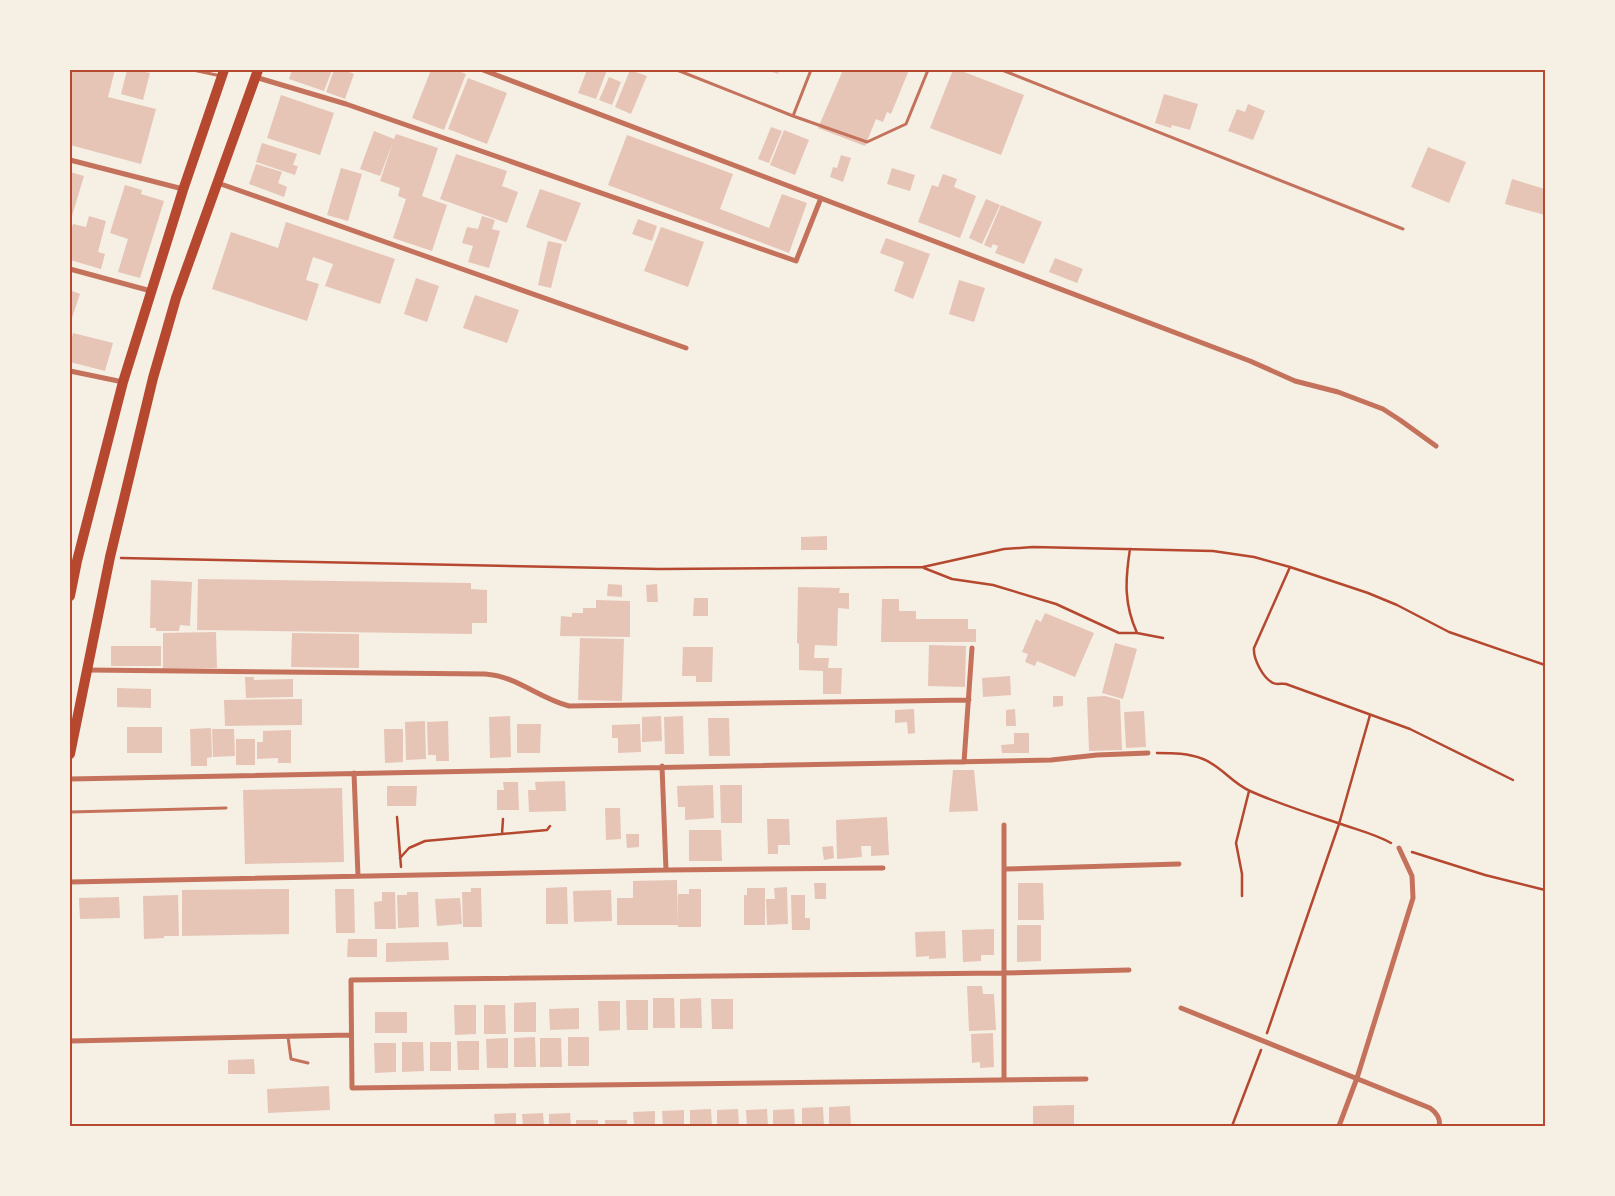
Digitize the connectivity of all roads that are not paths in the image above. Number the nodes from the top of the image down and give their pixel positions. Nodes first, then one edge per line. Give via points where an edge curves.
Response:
1 (193, 70) edge
2 (483, 70) edge
3 (678, 70) edge
4 (811, 70) edge
5 (928, 70) edge
6 (1002, 70) edge
7 (223, 73) edge
8 (256, 74) edge
9 (793, 116) junction
10 (70, 160) edge
11 (218, 183) junction
12 (183, 190) junction
13 (821, 198) junction
14 (1403, 230) dead end
15 (70, 269) edge
16 (151, 291) junction
17 (686, 348) dead end
18 (70, 371) edge
19 (122, 382) junction
20 (1436, 446) dead end
21 (73, 561) edge
22 (70, 596) edge
23 (972, 648) dead end
24 (86, 670) junction
25 (969, 700) junction
26 (1148, 753) road end
27 (70, 754) edge
28 (964, 762) junction
29 (662, 766) junction
30 (354, 773) junction
31 (70, 779) edge
32 (226, 808) dead end
33 (70, 812) edge
34 (1004, 825) dead end
35 (1399, 848) road end
36 (1179, 864) dead end
37 (884, 868) dead end
38 (1005, 869) junction
39 (666, 870) junction
40 (358, 876) junction
41 (70, 882) edge
42 (1129, 970) dead end
43 (1003, 973) junction
44 (1182, 1008) dead end
45 (351, 1035) junction
46 (288, 1036) junction
47 (70, 1041) edge
48 (308, 1063) dead end
49 (1358, 1078) junction
50 (1004, 1079) junction
51 (1086, 1079) dead end
52 (1339, 1126) edge
53 (1440, 1126) edge

1 - 7 lane
2 - 13 street
3 - 9 lane
4 - 9 lane
5 - 9 lane via 906,124 867,142
6 - 14 lane
7 - 12 highway
8 - 11 highway
8 - 13 street via 796,261
10 - 12 street
11 - 17 street
11 - 24 highway via 176,298 155,370
12 - 16 highway
13 - 20 street via 1241,357 1295,381 1363,400 1383,409
15 - 16 street
16 - 19 highway
18 - 19 street
19 - 21 highway
21 - 22 highway
23 - 25 street
24 - 25 street via 485,674 504,676 554,702 569,706
24 - 27 highway
25 - 28 street
26 - 28 street
28 - 29 street
29 - 30 street
29 - 39 street
30 - 31 street
30 - 40 street
32 - 33 lane
34 - 38 street
35 - 49 street via 1412,876 1413,898
36 - 38 street
37 - 39 street
38 - 43 street
39 - 40 street
40 - 41 street
42 - 43 street
43 - 45 street via 350,980
43 - 50 street
44 - 49 street
45 - 46 street
45 - 50 street via 352,1088
46 - 47 street
46 - 48 lane via 291,1059
49 - 52 street
49 - 53 street via 1430,1108
50 - 51 street

